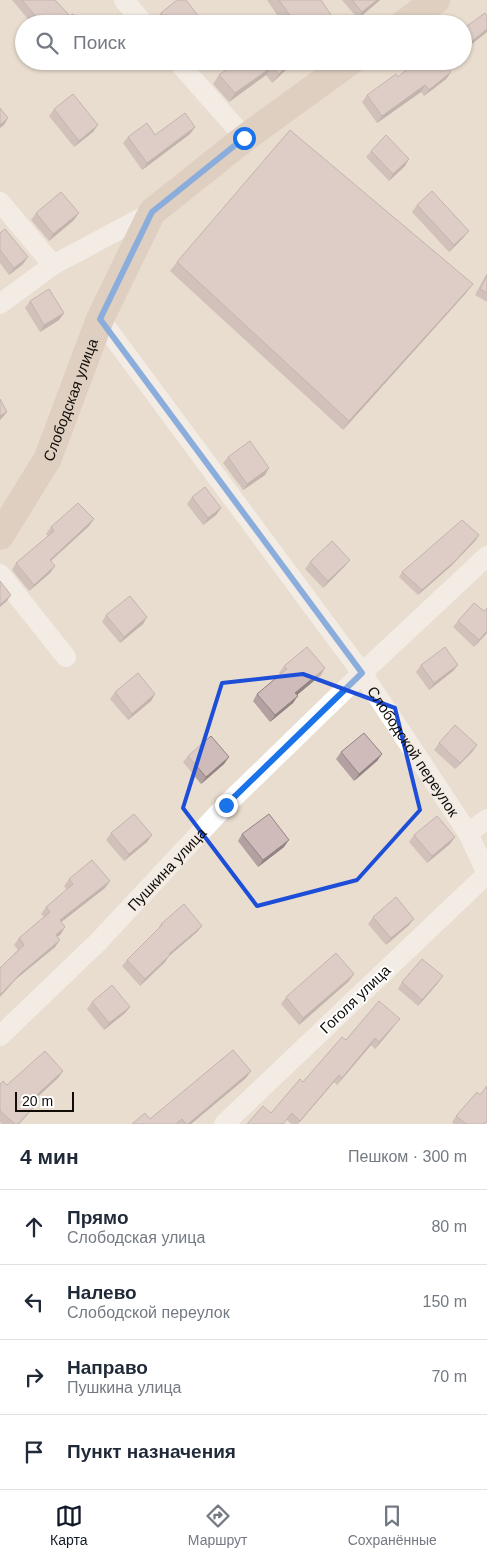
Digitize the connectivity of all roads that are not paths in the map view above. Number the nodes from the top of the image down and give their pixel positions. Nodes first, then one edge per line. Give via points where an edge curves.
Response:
1 (124, 0) edge
2 (436, 0) edge
3 (136, 15) edge
4 (415, 15) edge
5 (185, 70) edge
6 (338, 70) edge
7 (244, 138) junction
8 (0, 202) edge
9 (152, 212) junction
10 (53, 266) junction
11 (0, 304) edge
12 (100, 319) junction
13 (0, 536) edge
14 (487, 556) edge
15 (0, 574) edge
16 (66, 657) dead end
17 (362, 673) junction
18 (487, 819) edge
19 (468, 833) junction
20 (487, 874) edge
21 (0, 1036) edge
22 (224, 1124) edge

1 - 3 street
2 - 4 street
5 - 7 street
6 - 7 street, Слободская улица
7 - 9 street, Слободская улица
8 - 10 street
9 - 10 street
9 - 12 street, Слободская улица
10 - 11 street
12 - 13 street, Слободская улица via 48,458
12 - 17 street, Слободской переулок
14 - 17 street, Пушкина улица
15 - 16 street
17 - 19 street, Слободской переулок
17 - 21 street, Пушкина улица via 226,805 98,942
18 - 19 street
19 - 20 street, Слободской переулок
20 - 22 street, Гоголя улица

